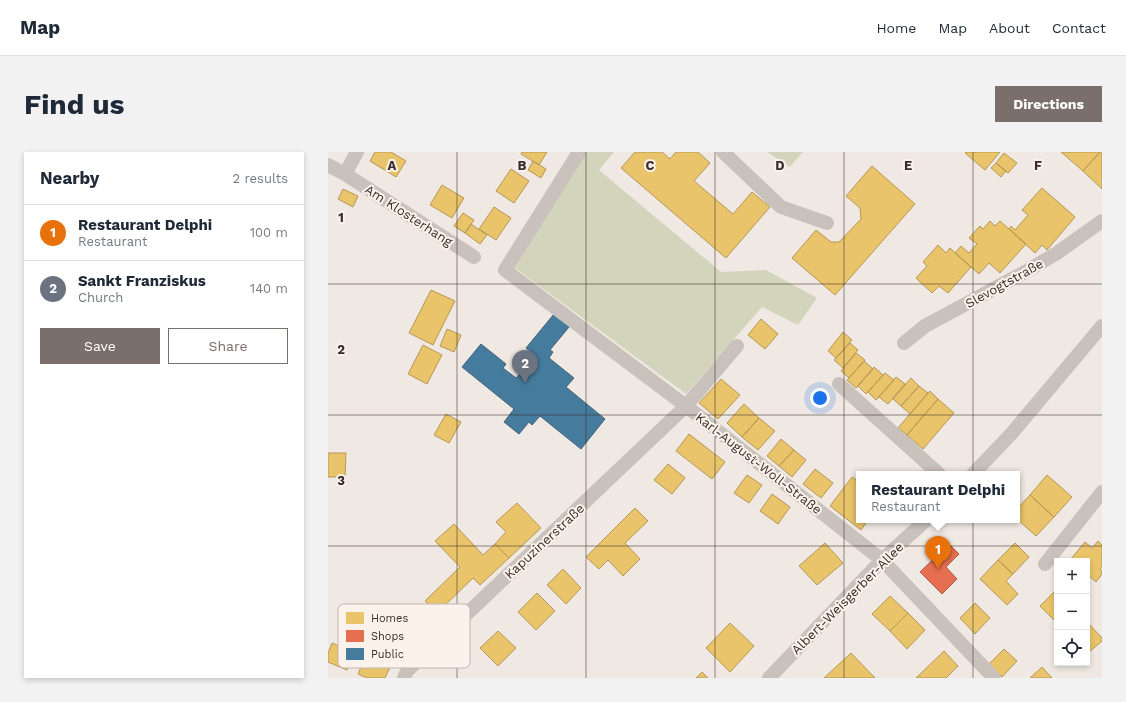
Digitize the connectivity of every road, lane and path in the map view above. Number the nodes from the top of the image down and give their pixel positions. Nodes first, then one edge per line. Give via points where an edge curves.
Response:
1 (357, 152) edge
2 (579, 152) edge
3 (723, 152) edge
4 (328, 165) edge
5 (344, 174) junction
6 (1102, 221) edge
7 (826, 223) dead end
8 (474, 257) dead end
9 (1102, 326) edge
10 (904, 343) dead end
11 (737, 346) dead end
12 (840, 384) dead end
13 (686, 406) junction
14 (936, 471) edge
15 (976, 471) edge
16 (1102, 492) edge
17 (923, 523) edge
18 (882, 560) junction
19 (1045, 564) dead end
20 (470, 611) edge
21 (410, 668) edge
22 (404, 678) edge
23 (769, 678) edge
24 (994, 678) edge

1 - 5 street
2 - 13 street, Karl-August-Woll-Straße via 505,270
3 - 7 street via 781,207
4 - 5 street, Am Klosterhang
5 - 8 street, Am Klosterhang
6 - 10 street, Slevogtstraße via 1057,253 925,326
9 - 15 street via 1012,433
11 - 13 street, Kapuzinerstraße
12 - 14 street
13 - 18 street, Karl-August-Woll-Straße
13 - 20 street, Kapuzinerstraße
16 - 19 street
17 - 18 street, Albert-Weisgerber-Allee
18 - 23 street, Albert-Weisgerber-Allee
18 - 24 street, Karl-August-Woll-Straße
21 - 22 street, Kapuzinerstraße

